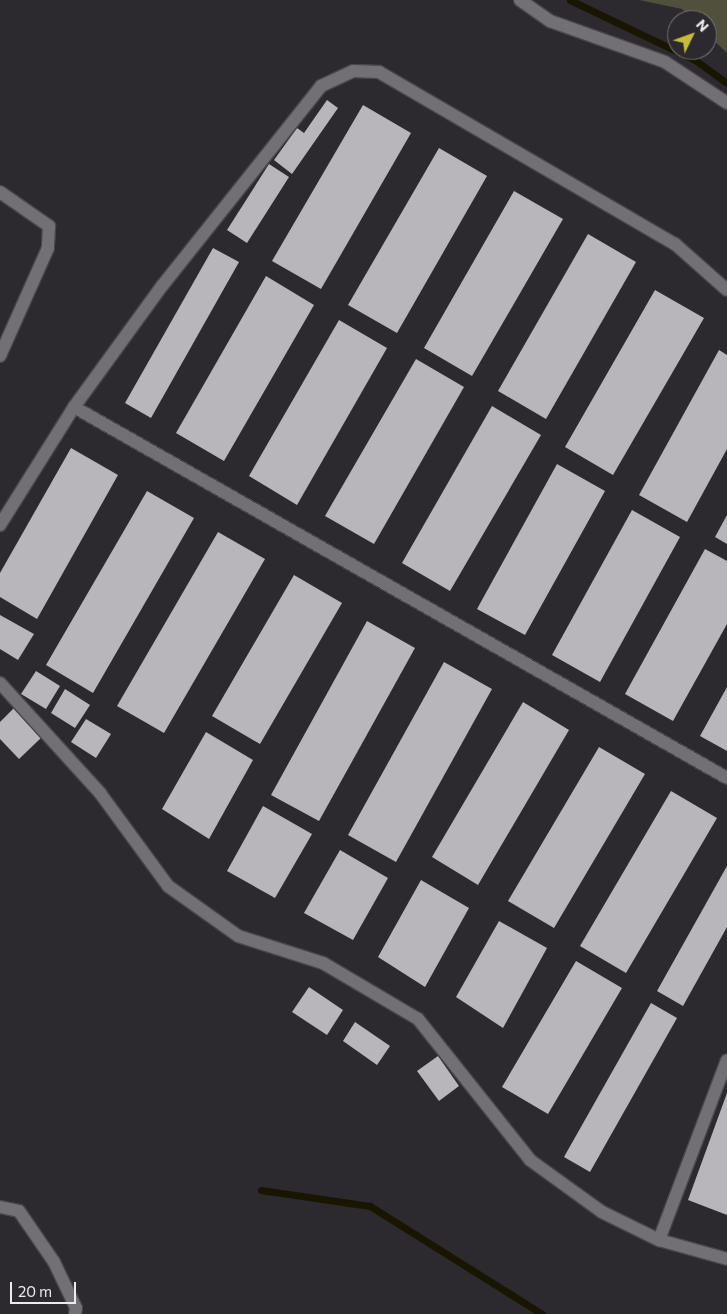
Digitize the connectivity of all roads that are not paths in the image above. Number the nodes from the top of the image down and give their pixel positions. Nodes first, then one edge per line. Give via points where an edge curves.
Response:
1 (520, 0) edge
2 (727, 103) edge
3 (0, 192) edge
4 (727, 290) edge
5 (0, 356) edge
6 (74, 407) junction
7 (0, 525) edge
8 (0, 683) edge
9 (727, 778) edge
10 (727, 1060) edge
11 (0, 1207) edge
12 (659, 1240) junction
13 (727, 1259) edge
14 (75, 1314) edge

1 - 2 lane via 550,21 665,62
3 - 5 lane via 49,226 48,248
4 - 6 lane via 675,244 379,72 353,71 321,86 162,286
6 - 7 lane
6 - 9 lane
8 - 12 lane via 100,793 168,886 238,936 323,963 418,1019 530,1160 602,1212
10 - 12 lane
11 - 14 lane via 19,1211 54,1262 76,1308
12 - 13 lane

